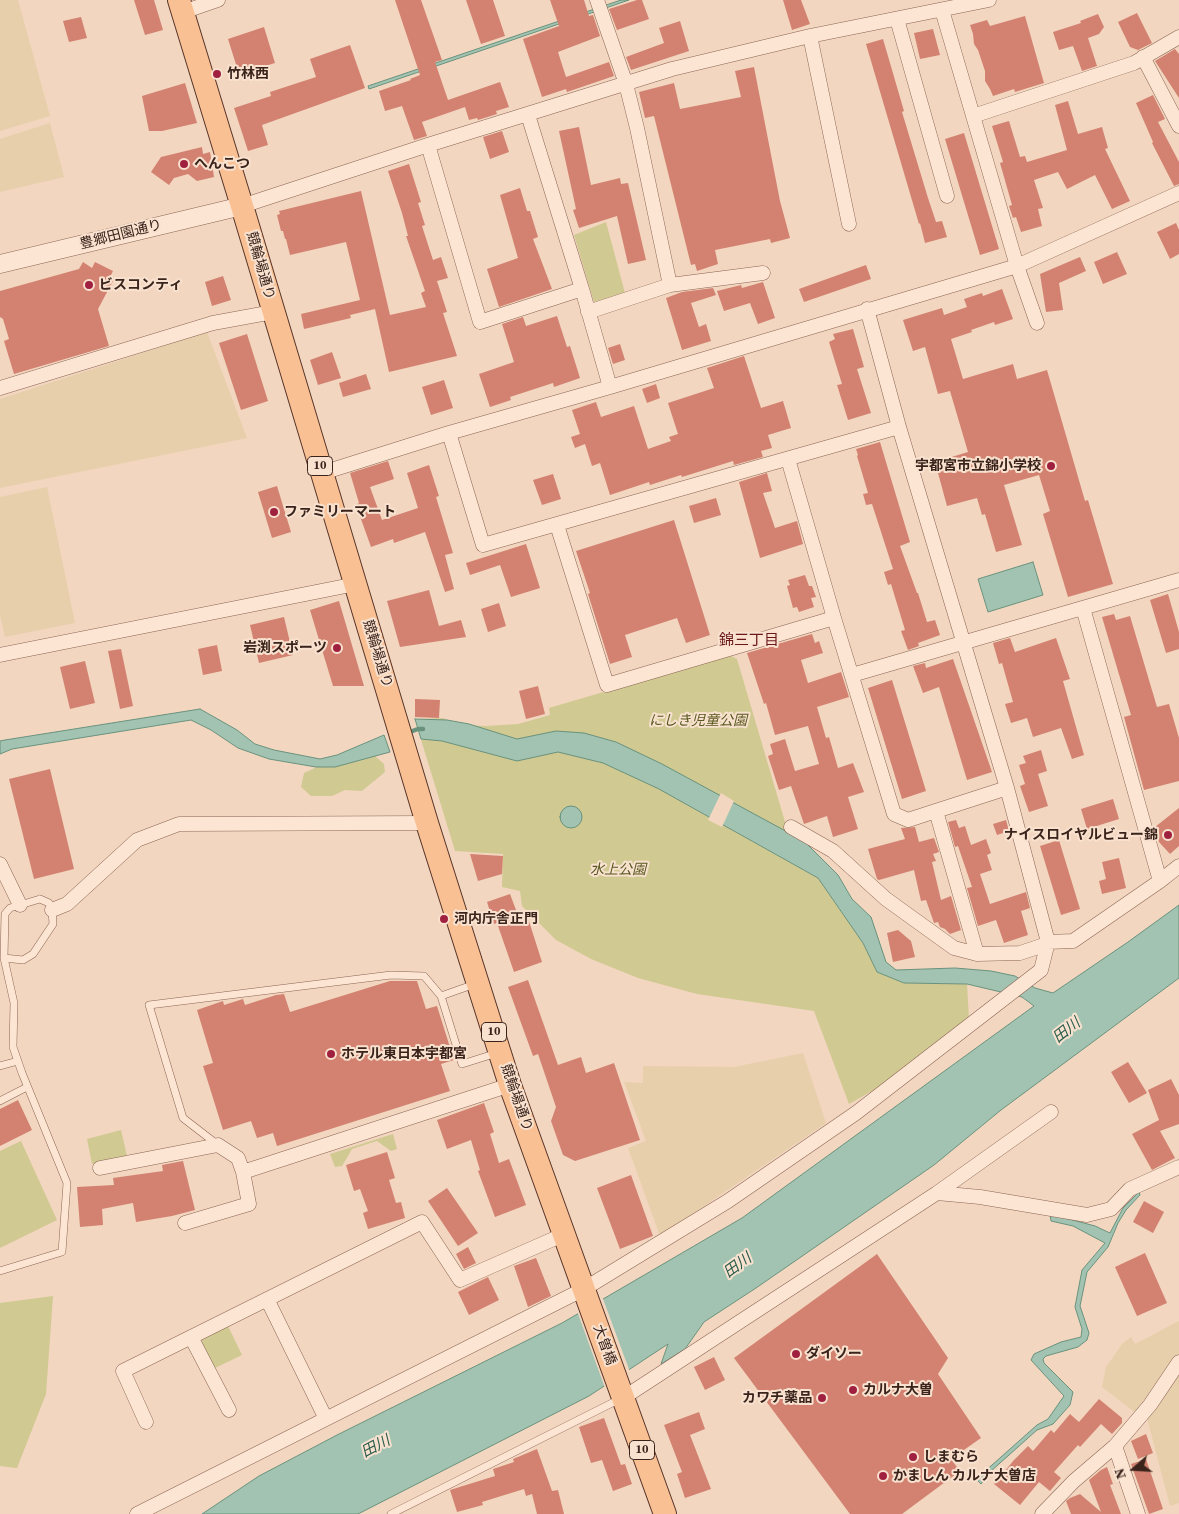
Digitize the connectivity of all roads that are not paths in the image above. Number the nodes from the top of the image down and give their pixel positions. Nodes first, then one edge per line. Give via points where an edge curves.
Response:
1 (218, 0) edge
2 (597, 0) edge
3 (989, 0) edge
4 (181, 6) edge
5 (942, 10) junction
6 (897, 19) junction
7 (810, 36) junction
8 (1179, 37) edge
9 (1143, 57) junction
10 (626, 84) junction
11 (528, 115) junction
12 (973, 116) junction
13 (1179, 126) edge
14 (428, 145) junction
15 (1179, 193) edge
16 (947, 196) dead end
17 (242, 206) junction
18 (849, 224) dead end
19 (0, 264) edge
20 (1017, 266) junction
21 (763, 273) dead end
22 (670, 285) junction
23 (582, 288) junction
24 (867, 309) junction
25 (273, 312) junction
26 (588, 312) junction
27 (1037, 323) dead end
28 (610, 387) junction
29 (0, 388) edge
30 (899, 427) junction
31 (449, 433) junction
32 (788, 459) junction
33 (322, 473) junction
34 (557, 525) junction
35 (1179, 580) edge
36 (356, 584) junction
37 (1083, 608) junction
38 (834, 618) junction
39 (964, 643) junction
40 (0, 655) edge
41 (852, 675) junction
42 (1007, 788) junction
43 (936, 811) junction
44 (427, 823) junction
45 (791, 827) dead end
46 (0, 864) edge
47 (1179, 866) edge
48 (1160, 881) junction
49 (20, 905) junction
50 (52, 910) junction
51 (1048, 943) junction
52 (977, 954) junction
53 (4, 958) junction
54 (478, 983) junction
55 (441, 996) junction
56 (500, 1052) junction
57 (18, 1062) junction
58 (0, 1066) edge
59 (510, 1084) junction
60 (27, 1087) junction
61 (0, 1101) edge
62 (1051, 1112) dead end
63 (218, 1145) junction
64 (1179, 1167) edge
65 (100, 1168) dead end
66 (243, 1172) junction
67 (937, 1193) junction
68 (185, 1223) dead end
69 (564, 1234) junction
70 (0, 1271) edge
71 (586, 1296) junction
72 (267, 1299) junction
73 (191, 1337) junction
74 (1179, 1362) edge
75 (620, 1392) junction
76 (229, 1410) dead end
77 (326, 1419) junction
78 (146, 1422) dead end
79 (1115, 1446) junction
80 (137, 1514) edge
81 (391, 1514) edge
82 (665, 1514) edge
83 (1042, 1514) edge
84 (1138, 1514) edge

1 - 4 street
2 - 10 street
3 - 5 street
4 - 17 main road, 競輪場通り / 10
5 - 6 street
5 - 12 street
6 - 7 street
6 - 16 street
7 - 10 street via 672,69
7 - 18 street
8 - 9 street
9 - 12 street via 1134,63
9 - 13 street
10 - 11 street
10 - 22 street
11 - 14 street
11 - 23 street
12 - 20 street
14 - 17 street
14 - 23 street via 480,322
15 - 20 street
17 - 19 street, 豊郷田園通り
17 - 25 main road, 競輪場通り / 10
20 - 24 street
20 - 27 street
21 - 22 street
22 - 26 street
23 - 26 street
24 - 28 street
24 - 30 street
25 - 29 street via 213,323
25 - 33 main road, 競輪場通り / 10
26 - 28 street
28 - 31 street
30 - 32 street
30 - 39 street
31 - 33 street
31 - 34 street via 483,545
32 - 34 street
32 - 38 street
33 - 36 main road, 競輪場通り / 10
34 - 38 street via 607,686
35 - 37 street
36 - 40 street
36 - 44 main road, 競輪場通り / 10
37 - 39 street
37 - 48 street
38 - 41 street
39 - 41 street
39 - 42 street
41 - 43 street via 894,814 908,820
42 - 43 street
42 - 51 street
43 - 52 street
44 - 50 street via 179,824 137,840 67,904
44 - 54 main road, 競輪場通り / 10
45 - 52 street via 833,851 886,899 954,948
46 - 49 street
47 - 48 street
48 - 51 street via 1073,941
49 - 50 lane via 40,899 49,903
49 - 53 lane via 10,908 5,914
50 - 53 lane via 53,924 33,954 23,960
51 - 52 street via 1020,954
51 - 71 street via 1041,970 856,1113
53 - 57 lane via 14,1003 13,1047
54 - 55 lane
54 - 56 main road, 競輪場通り / 10
55 - 56 lane via 462,1064
55 - 63 lane via 424,976 390,975 149,1004 183,1118
56 - 59 main road, 競輪場通り / 10
57 - 58 lane
57 - 60 lane
59 - 66 street
59 - 69 main road, 競輪場通り / 10
60 - 61 lane
60 - 70 lane via 67,1183 62,1252
62 - 67 street
63 - 65 street
63 - 66 street via 238,1158
64 - 67 street via 1130,1189 1111,1208 1087,1215
66 - 68 street via 249,1204
67 - 75 street
69 - 71 main road, 競輪場通り / 10
69 - 72 street via 460,1280 422,1222
71 - 75 main road, 大曽橋 / 10
71 - 77 street
72 - 73 street
72 - 77 street
73 - 76 street
73 - 78 street via 123,1372
74 - 79 street via 1150,1405
75 - 81 lane
75 - 82 main road, 10
77 - 80 street
79 - 83 street
79 - 84 street

